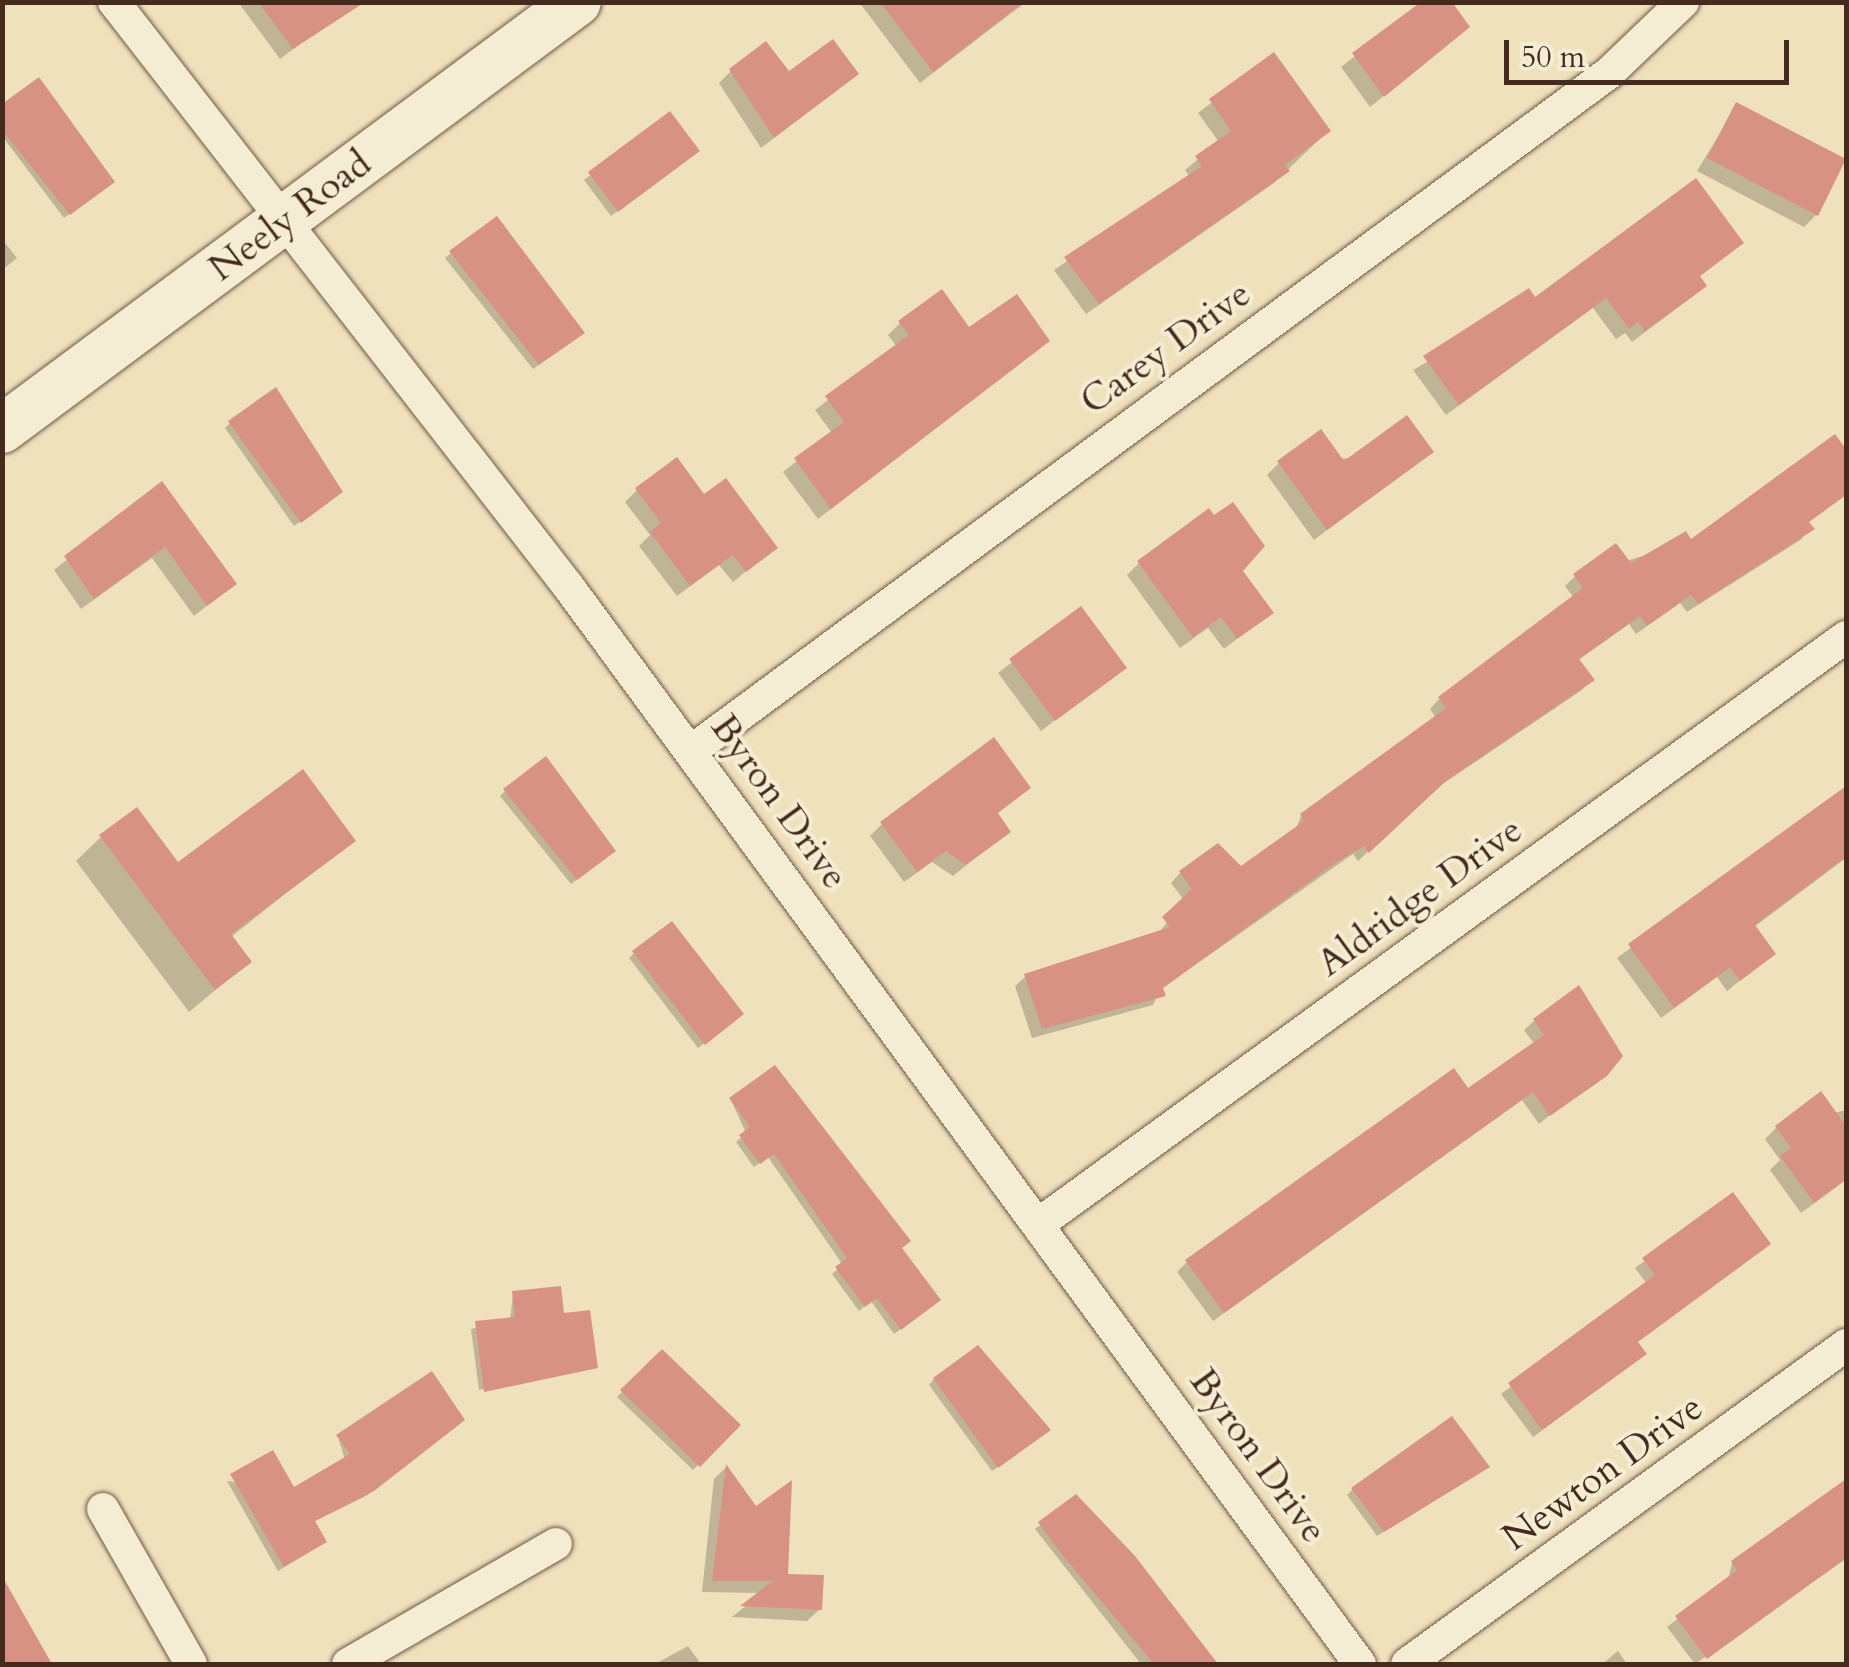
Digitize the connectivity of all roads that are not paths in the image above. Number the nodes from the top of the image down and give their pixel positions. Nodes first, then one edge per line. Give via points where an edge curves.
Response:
1 (114, 2) edge
2 (576, 2) edge
3 (1683, 2) edge
4 (281, 222) junction
5 (2, 428) edge
6 (1846, 637) edge
7 (691, 751) junction
8 (1040, 1223) junction
9 (1846, 1345) edge
10 (102, 1509) dead end
11 (556, 1544) dead end
12 (190, 1664) edge
13 (348, 1664) edge
14 (1360, 1664) edge
15 (1407, 1664) edge

1 - 4 street, Byron Drive
2 - 4 street, Neely Road
3 - 7 street, Carey Drive via 1609,73
4 - 5 street, Neely Road
4 - 7 street, Byron Drive
6 - 8 street, Aldridge Drive
7 - 8 street, Byron Drive
8 - 14 street, Byron Drive
9 - 15 street, Newton Drive
10 - 12 street
11 - 13 street

